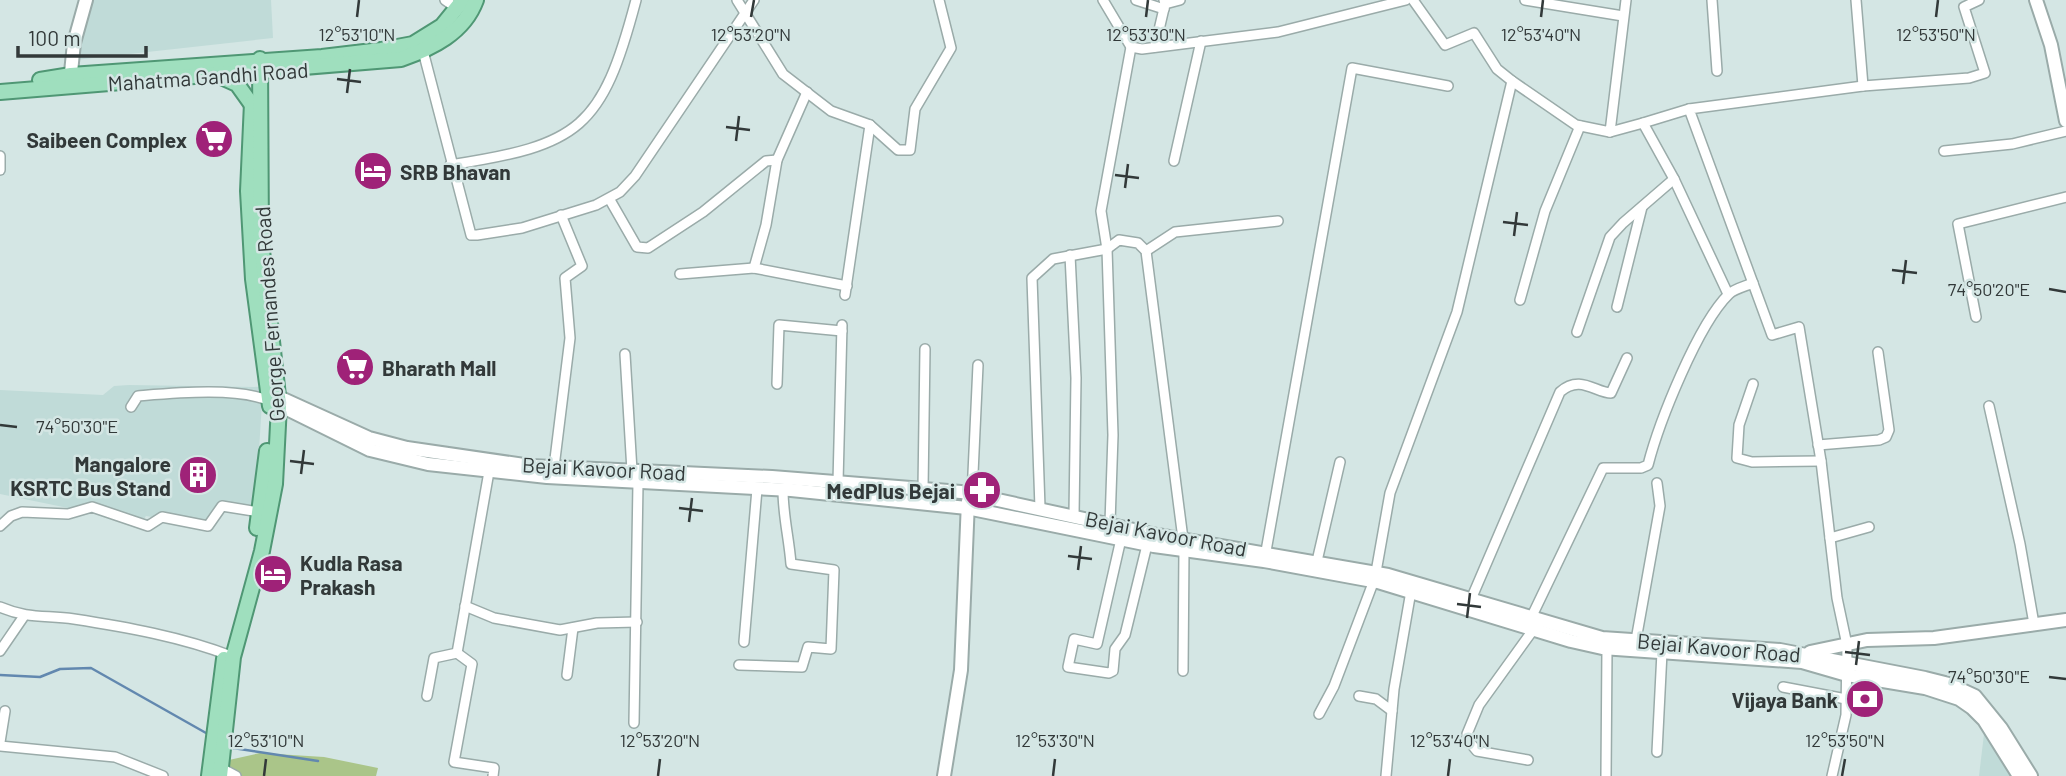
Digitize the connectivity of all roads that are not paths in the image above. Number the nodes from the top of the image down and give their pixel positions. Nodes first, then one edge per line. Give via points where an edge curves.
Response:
1 (86, 0) edge
2 (445, 0) edge
3 (476, 0) edge
4 (636, 0) edge
5 (737, 0) edge
6 (754, 0) edge
7 (939, 0) edge
8 (1103, 0) edge
9 (1136, 0) edge
10 (1180, 0) edge
11 (1406, 0) edge
12 (1413, 0) edge
13 (1525, 0) edge
14 (1626, 0) edge
15 (1712, 0) edge
16 (1856, 0) edge
17 (1979, 0) edge
18 (2036, 0) edge
19 (461, 4) edge
20 (1165, 4) edge
21 (747, 13) junction
22 (1623, 16) junction
23 (1201, 41) junction
24 (1131, 47) junction
25 (1155, 47) junction
26 (424, 51) junction
27 (256, 66) junction
28 (297, 70) junction
29 (1717, 71) dead end
30 (215, 74) junction
31 (70, 80) junction
32 (1512, 81) junction
33 (0, 85) edge
34 (1448, 86) dead end
35 (1863, 86) junction
36 (0, 92) edge
37 (807, 92) junction
38 (257, 102) junction
39 (1689, 109) junction
40 (2066, 121) edge
41 (1643, 123) junction
42 (870, 125) junction
43 (1580, 126) junction
44 (2066, 131) edge
45 (1610, 132) junction
46 (1944, 151) dead end
47 (0, 156) edge
48 (777, 160) junction
49 (1174, 161) dead end
50 (450, 165) junction
51 (0, 170) edge
52 (1674, 179) junction
53 (2066, 197) edge
54 (610, 200) junction
55 (1643, 205) junction
56 (561, 215) junction
57 (1278, 221) dead end
58 (1107, 249) junction
59 (1146, 251) junction
60 (1070, 255) junction
61 (754, 268) junction
62 (680, 274) dead end
63 (1753, 283) junction
64 (1728, 294) junction
65 (1520, 300) dead end
66 (1617, 307) dead end
67 (1976, 317) dead end
68 (1577, 332) dead end
69 (925, 349) dead end
70 (1878, 352) dead end
71 (625, 354) dead end
72 (1627, 358) dead end
73 (978, 365) dead end
74 (777, 384) dead end
75 (1753, 384) dead end
76 (271, 398) junction
77 (1989, 406) dead end
78 (131, 407) dead end
79 (1818, 445) junction
80 (1821, 461) junction
81 (1340, 462) dead end
82 (489, 467) junction
83 (554, 467) junction
84 (635, 477) junction
85 (838, 482) junction
86 (1657, 483) dead end
87 (757, 489) junction
88 (923, 489) junction
89 (783, 490) junction
90 (970, 494) junction
91 (967, 508) junction
92 (1040, 508) junction
93 (260, 512) junction
94 (1074, 515) junction
95 (1110, 523) junction
96 (0, 526) edge
97 (1869, 527) dead end
98 (1830, 538) junction
99 (1121, 539) junction
100 (1147, 545) junction
101 (1184, 548) junction
102 (1266, 551) junction
103 (1317, 561) junction
104 (1377, 577) junction
105 (1411, 591) junction
106 (1469, 604) junction
107 (465, 606) junction
108 (0, 607) edge
109 (23, 617) junction
110 (2066, 620) edge
111 (637, 622) junction
112 (1532, 624) junction
113 (2034, 624) junction
114 (573, 628) junction
115 (1636, 640) junction
116 (744, 642) dead end
117 (1097, 644) junction
118 (1847, 645) junction
119 (1607, 648) junction
120 (1115, 649) junction
121 (0, 651) edge
122 (1662, 652) junction
123 (457, 653) junction
124 (229, 655) junction
125 (1803, 658) junction
126 (739, 665) dead end
127 (1847, 669) junction
128 (1183, 671) dead end
129 (567, 675) dead end
130 (1783, 687) dead end
131 (427, 696) dead end
132 (1359, 696) dead end
133 (1846, 699) junction
134 (5, 711) dead end
135 (1392, 711) junction
136 (1319, 714) dead end
137 (634, 723) dead end
138 (0, 744) edge
139 (1657, 752) dead end
140 (1528, 760) dead end
141 (217, 773) edge
142 (163, 776) edge
143 (236, 776) edge
144 (493, 776) edge
145 (944, 776) edge
146 (1386, 776) edge
147 (1606, 776) edge
148 (1832, 776) edge
149 (2019, 776) edge
150 (2031, 776) edge

1 - 31 main road
2 - 19 street
3 - 26 main road, Mahatma Gandhi Road via 460,26
4 - 50 street via 612,77 584,120 564,137 541,147
5 - 21 street
6 - 21 street
7 - 42 street via 951,48 915,109 910,150 898,150
8 - 24 street
9 - 20 street
10 - 20 street
11 - 23 street via 1278,32
12 - 32 street via 1445,45 1474,33 1497,69
13 - 22 street
14 - 22 street
15 - 29 street
16 - 35 street
17 - 35 street via 1964,7 1985,73
18 - 40 main road via 2051,45
19 - 27 main road, Mahatma Gandhi Road via 442,26 413,44
20 - 25 street
21 - 37 street via 783,74
21 - 54 street via 635,176
22 - 45 street
23 - 25 street
23 - 49 street
24 - 25 street
24 - 58 street via 1101,211
26 - 28 main road, Mahatma Gandhi Road via 401,59
26 - 50 street
27 - 28 main road, Mahatma Gandhi Road
27 - 30 main road, Mahatma Gandhi Road
27 - 31 main road, Mahatma Gandhi Road
27 - 38 main road, George Fernandes Road
28 - 38 main road via 272,81
30 - 31 main road, Mahatma Gandhi Road
30 - 38 main road via 237,84
31 - 33 main road, Mahatma Gandhi Road
31 - 36 main road, Mahatma Gandhi Road
32 - 43 street
32 - 104 street via 1457,312 1390,493
34 - 102 street via 1352,68
35 - 39 street
37 - 42 street via 831,111
37 - 48 street
38 - 76 main road, George Fernandes Road
39 - 41 street
39 - 63 street
41 - 45 street
41 - 52 street
42 - 61 street via 846,291
43 - 45 street
43 - 65 street via 1545,211
44 - 46 street via 2012,144
47 - 51 street
48 - 54 street via 766,161 703,212 648,248 637,247
48 - 61 street
50 - 56 street via 471,234 522,228
52 - 55 street
52 - 64 street
53 - 67 street via 1958,224
54 - 56 street
55 - 66 street
55 - 68 street via 1606,244
56 - 83 street via 582,266 565,278 570,338
57 - 59 street via 1175,232
58 - 59 street via 1119,240 1138,243
58 - 60 street
58 - 95 street via 1113,435
59 - 101 street
60 - 92 street via 1053,259 1032,278
60 - 94 street via 1076,378
61 - 62 street
63 - 64 street
63 - 79 street via 1772,335 1799,327
64 - 112 street via 1698,341 1668,406 1648,465 1603,468
69 - 88 street
70 - 79 street via 1889,430 1886,437
71 - 84 street
72 - 106 street via 1611,393 1590,385 1562,389
73 - 90 street
74 - 85 street via 779,325 842,328
75 - 80 street via 1739,425 1737,458
76 - 78 street via 138,396
76 - 82 main road, Bejai Kavoor Road via 369,438
76 - 93 main road, George Fernandes Road
76 - 124 main road, George Fernandes Road via 272,498 262,551
77 - 113 street
79 - 80 street
80 - 98 street
81 - 103 street
82 - 83 main road, Bejai Kavoor Road
82 - 84 main road, Bejai Kavoor Road
82 - 107 street
83 - 84 main road, Bejai Kavoor Road
84 - 85 main road, Bejai Kavoor Road
84 - 87 main road, Bejai Kavoor Road
84 - 111 street
85 - 88 main road, Bejai Kavoor Road
86 - 115 street via 1660,506
87 - 89 main road, Bejai Kavoor Road
87 - 116 street
88 - 90 main road, Bejai Kavoor Road
89 - 91 main road, Bejai Kavoor Road
89 - 126 street via 791,564 834,570 831,649 808,647 802,667
90 - 91 main road
90 - 92 main road, Bejai Kavoor Road
91 - 99 main road, Bejai Kavoor Road
91 - 145 main road via 961,670
92 - 94 main road, Bejai Kavoor Road
93 - 96 street via 222,506 208,526 162,517 149,526 92,507 68,514 22,512
93 - 124 main road, George Fernandes Road
94 - 95 main road, Bejai Kavoor Road
95 - 101 main road, Bejai Kavoor Road
97 - 98 street
98 - 118 street
99 - 100 main road, Bejai Kavoor Road
99 - 117 street
100 - 101 main road, Bejai Kavoor Road
100 - 120 street via 1123,641
101 - 102 main road, Bejai Kavoor Road
101 - 104 main road, Bejai Kavoor Road
101 - 128 street
102 - 103 main road, Bejai Kavoor Road
103 - 104 main road, Bejai Kavoor Road
104 - 105 main road, Bejai Kavoor Road
104 - 106 main road, Bejai Kavoor Road
104 - 136 street
105 - 106 main road, Bejai Kavoor Road
105 - 135 street
106 - 112 main road, Bejai Kavoor Road
107 - 114 street via 494,618 560,630
107 - 123 street
108 - 109 street
109 - 121 street
109 - 124 street via 76,620 181,640
110 - 113 main road
111 - 114 street
111 - 137 street
112 - 115 main road, Bejai Kavoor Road
112 - 119 main road, Bejai Kavoor Road
112 - 140 street via 1479,705 1467,734 1477,751
113 - 118 main road
114 - 129 street
115 - 125 main road, Bejai Kavoor Road
117 - 120 street
117 - 120 street via 1074,639 1068,667 1109,673
118 - 125 main road
118 - 127 street
119 - 122 main road, Bejai Kavoor Road
119 - 147 street
122 - 125 main road, Bejai Kavoor Road
122 - 139 street
123 - 131 street via 434,658
123 - 144 street via 472,664 454,762 494,768
124 - 141 main road, George Fernandes Road
125 - 127 main road, Bejai Kavoor Road
127 - 133 street
127 - 149 main road, Bejai Kavoor Road via 1959,699 1984,720
127 - 150 main road, Bejai Kavoor Road via 1949,684 1975,696
130 - 133 street
132 - 135 street via 1376,699
133 - 148 street
134 - 138 street
135 - 146 street
138 - 142 street via 115,757
141 - 143 street

